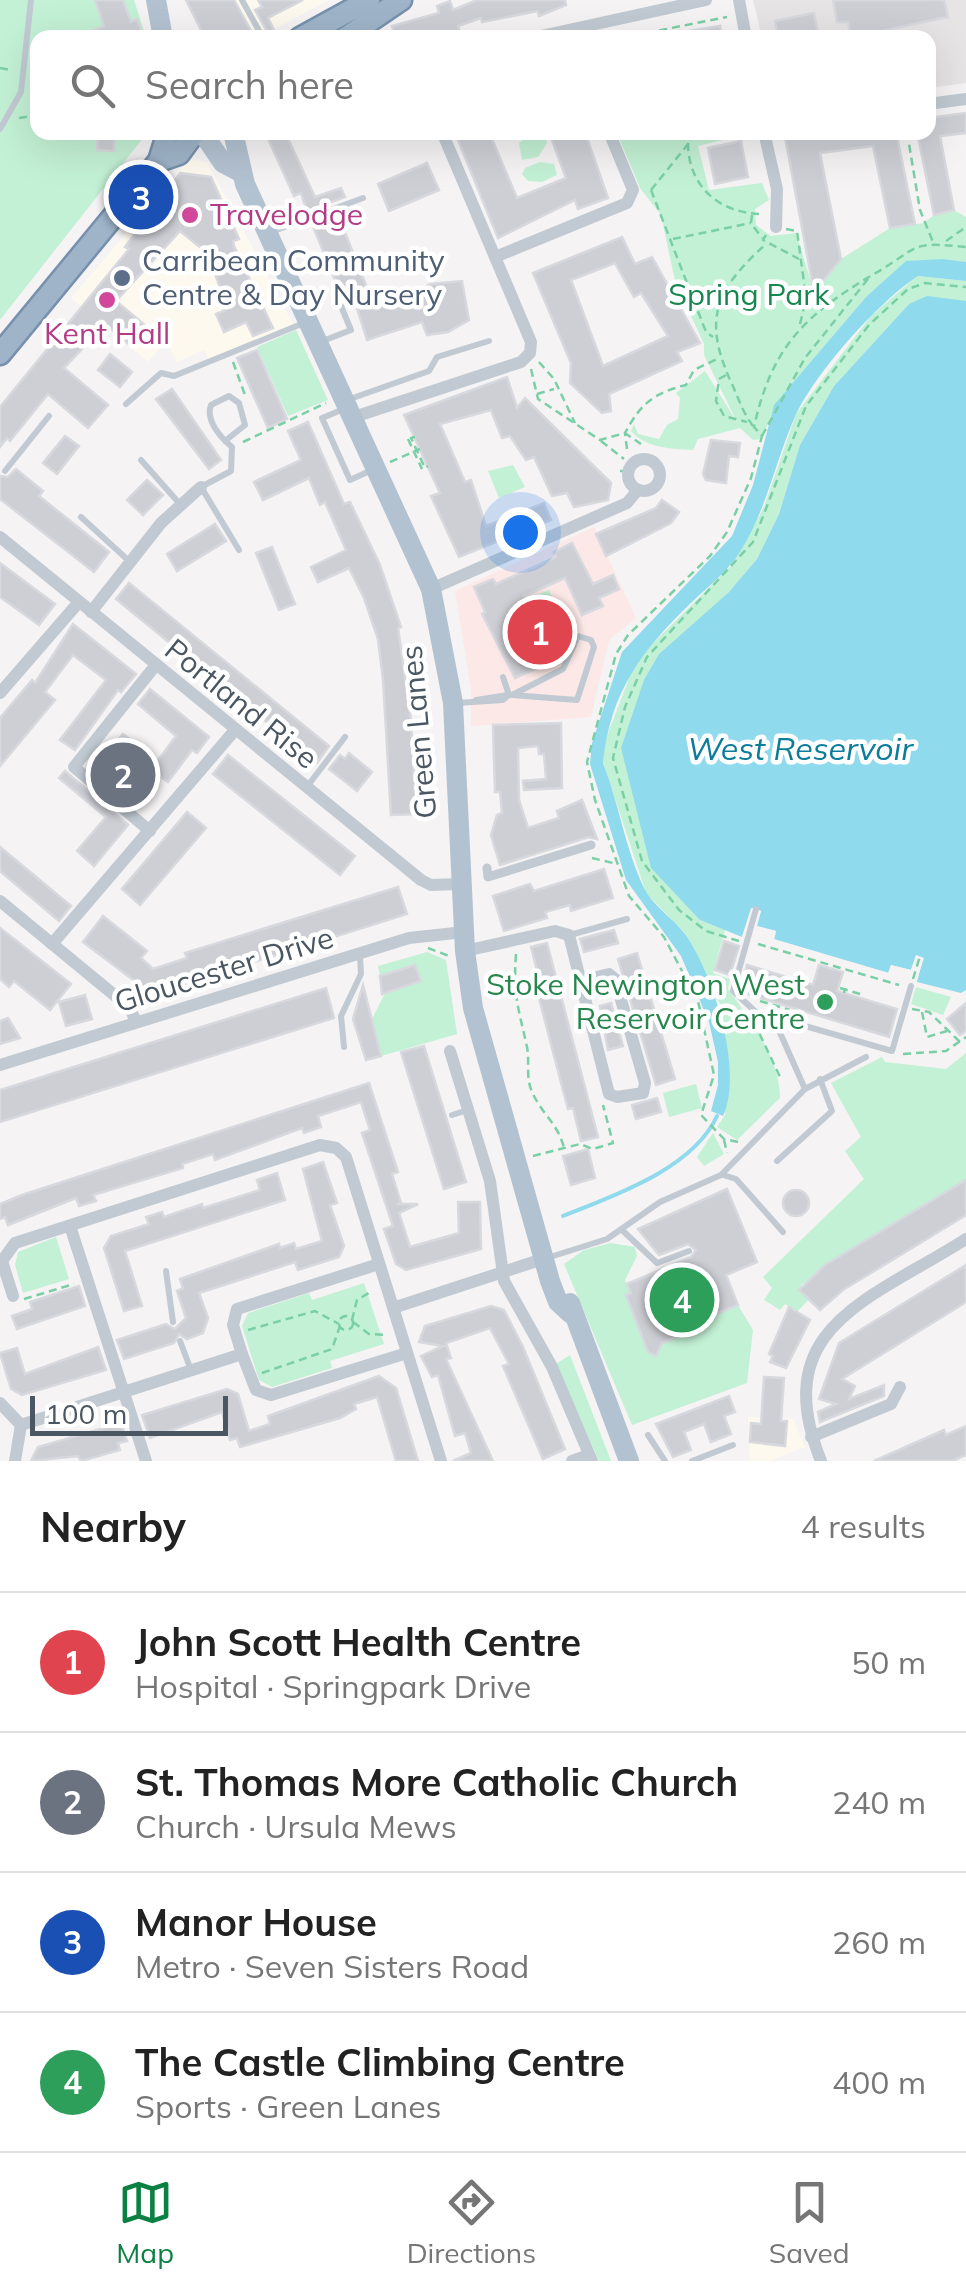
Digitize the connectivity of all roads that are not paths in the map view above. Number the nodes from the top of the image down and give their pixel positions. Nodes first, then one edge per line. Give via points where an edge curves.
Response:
1 (32, 0) edge
2 (242, 0) edge
3 (369, 0) edge
4 (401, 0) edge
5 (706, 0) edge
6 (258, 30) edge
7 (315, 30) edge
8 (357, 30) edge
9 (585, 30) edge
10 (966, 100) edge
11 (936, 103) edge
12 (0, 129) edge
13 (166, 140) edge
14 (191, 140) edge
15 (204, 140) edge
16 (236, 140) edge
17 (445, 140) edge
18 (611, 140) edge
19 (766, 140) edge
20 (160, 162) junction
21 (240, 172) junction
22 (363, 198) dead end
23 (776, 220) road end
24 (270, 233) junction
25 (495, 258) junction
26 (341, 306) dead end
27 (310, 320) junction
28 (488, 341) dead end
29 (320, 342) junction
30 (0, 354) edge
31 (126, 404) dead end
32 (346, 406) junction
33 (49, 416) dead end
34 (225, 441) junction
35 (141, 460) dead end
36 (384, 465) junction
37 (5, 471) dead end
38 (202, 487) junction
39 (637, 491) junction
40 (179, 504) junction
41 (81, 517) dead end
42 (0, 537) edge
43 (240, 550) dead end
44 (130, 561) junction
45 (431, 589) junction
46 (79, 602) junction
47 (91, 612) junction
48 (155, 666) junction
49 (550, 675) joint
50 (503, 677) dead end
51 (0, 694) edge
52 (464, 702) junction
53 (235, 730) junction
54 (345, 737) dead end
55 (305, 788) junction
56 (150, 832) junction
57 (587, 848) road end
58 (488, 868) dead end
59 (461, 884) junction
60 (0, 901) edge
61 (756, 909) dead end
62 (627, 920) dead end
63 (569, 936) junction
64 (52, 944) junction
65 (460, 946) junction
66 (360, 954) junction
67 (580, 982) junction
68 (911, 987) road end
69 (773, 1017) junction
70 (136, 1022) junction
71 (344, 1047) dead end
72 (450, 1051) dead end
73 (866, 1057) dead end
74 (0, 1065) edge
75 (820, 1080) junction
76 (805, 1089) junction
77 (468, 1110) junction
78 (452, 1116) dead end
79 (777, 1161) dead end
80 (722, 1175) junction
81 (70, 1226) junction
82 (622, 1230) junction
83 (782, 1232) dead end
84 (966, 1239) edge
85 (689, 1251) dead end
86 (546, 1258) junction
87 (380, 1264) junction
88 (166, 1271) dead end
89 (502, 1272) junction
90 (13, 1296) road end
91 (396, 1307) junction
92 (173, 1322) dead end
93 (180, 1341) dead end
94 (408, 1353) junction
95 (242, 1354) junction
96 (191, 1371) junction
97 (900, 1386) dead end
98 (126, 1392) junction
99 (0, 1403) edge
100 (22, 1425) junction
101 (648, 1435) dead end
102 (812, 1437) junction
103 (733, 1444) dead end
104 (591, 1458) edge
105 (15, 1461) edge
106 (146, 1461) edge
107 (441, 1461) edge
108 (572, 1461) edge
109 (629, 1461) edge
110 (665, 1461) edge
111 (692, 1461) edge
112 (821, 1461) edge

1 - 12 lane via 25,72
2 - 6 lane
3 - 7 highway
4 - 8 highway
5 - 9 street
10 - 11 street
13 - 20 highway
14 - 20 highway
15 - 21 main road, Green Lanes
16 - 21 main road, Green Lanes
17 - 25 street
18 - 25 street via 630,200
19 - 23 street
20 - 30 highway
21 - 24 main road, Green Lanes
22 - 24 lane
24 - 27 main road, Green Lanes
25 - 32 street via 531,359
26 - 29 lane via 351,330
27 - 29 main road, Green Lanes
27 - 31 lane via 174,376 161,373
28 - 32 lane via 436,358 429,371
29 - 32 main road, Green Lanes
32 - 36 main road, Green Lanes
32 - 36 lane via 322,418 350,480
33 - 37 lane
34 - 34 lane via 208,412 220,399 235,400 245,424
34 - 38 lane via 232,447 231,471
35 - 40 lane
36 - 45 main road, Green Lanes
38 - 40 street
38 - 43 lane
39 - 39 street via 656,486 659,467 650,460 624,467
39 - 45 street via 627,503
40 - 44 street
41 - 44 lane
42 - 46 street, Portland Rise
44 - 47 street
45 - 52 main road, Green Lanes
46 - 47 street, Portland Rise
46 - 51 street
47 - 48 street, Portland Rise
48 - 53 street, Portland Rise
48 - 56 street via 74,767
49 - 49 lane via 563,669 578,636 591,640 578,700 512,695
50 - 52 lane via 509,695 503,700
52 - 59 main road, Green Lanes
53 - 55 street, Portland Rise
53 - 56 street
54 - 55 lane
55 - 59 street, Portland Rise via 420,880
56 - 64 street
57 - 58 street via 488,877
59 - 65 main road, Green Lanes
60 - 64 street
61 - 69 lane via 733,991
62 - 63 lane
63 - 65 street, Gloucester Drive via 555,931
63 - 67 street
64 - 70 street via 130,1008
65 - 66 street, Gloucester Drive via 409,938
65 - 86 main road, Green Lanes via 478,1039
66 - 70 street, Gloucester Drive
66 - 71 lane via 361,974 341,1016
67 - 67 street via 609,1094 642,1093 646,1083 616,978
68 - 69 lane via 892,1051
69 - 76 lane
70 - 74 street, Gloucester Drive
72 - 77 street
73 - 75 lane
75 - 76 lane
75 - 79 lane via 832,1111
76 - 80 lane
77 - 78 lane
77 - 89 street via 490,1180
80 - 82 lane via 660,1202
80 - 83 lane via 736,1178
81 - 87 street via 320,1145 346,1157
81 - 90 street via 15,1242 6,1251 2,1261
81 - 98 street
82 - 85 lane via 657,1263
82 - 86 lane
84 - 102 street via 836,1322 816,1347 802,1399
86 - 89 street
86 - 109 main road, Green Lanes via 558,1302 570,1314
87 - 91 street
87 - 95 street via 243,1306 234,1315
88 - 92 lane
89 - 91 street
89 - 104 street
91 - 94 street
93 - 96 lane
94 - 95 street via 271,1396 259,1394
94 - 107 street
95 - 96 street
96 - 98 street
97 - 102 street via 891,1404
98 - 100 street
98 - 106 street
99 - 100 street
100 - 105 street
101 - 110 lane
102 - 112 street
103 - 111 lane
104 - 108 street

